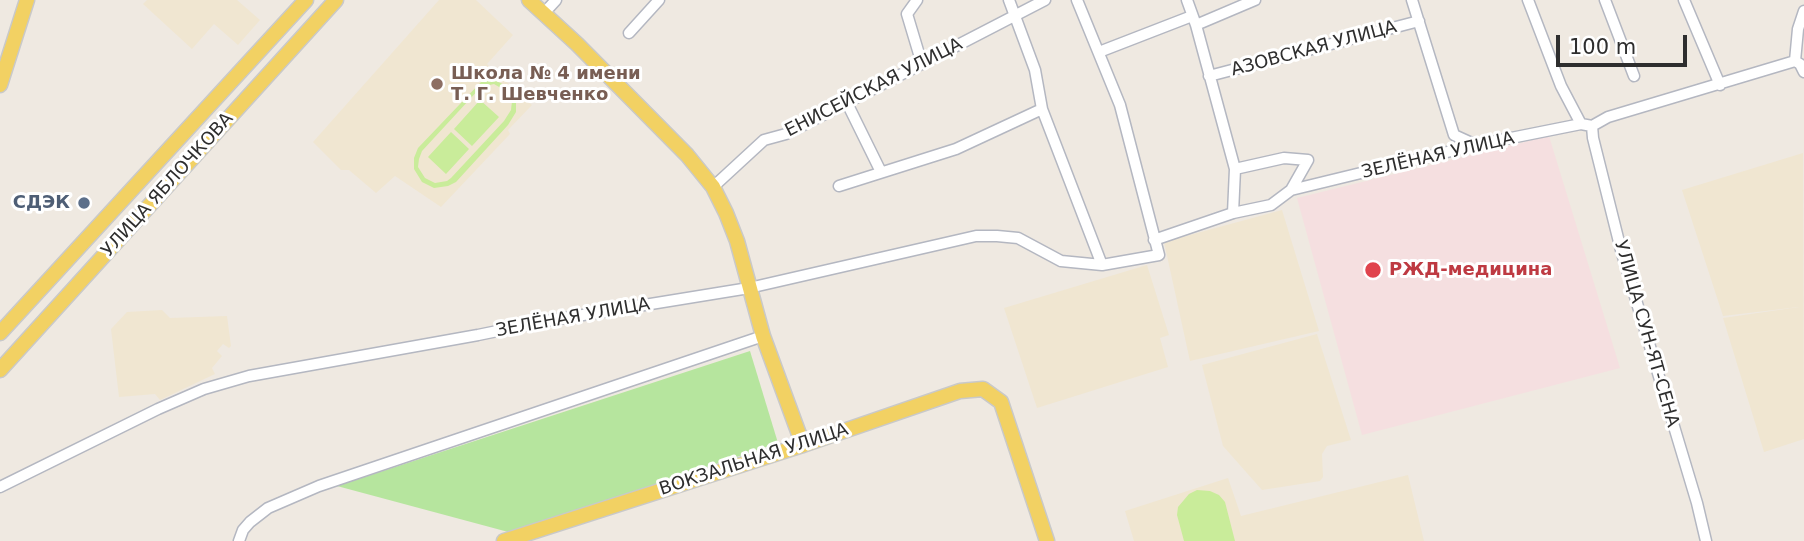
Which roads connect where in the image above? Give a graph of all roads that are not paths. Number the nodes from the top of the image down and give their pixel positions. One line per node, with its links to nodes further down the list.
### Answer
1 (27, 0): 29 (main road)
2 (306, 0): 44 (main road, УЛИЦА ЯБЛОЧКОВА)
3 (336, 0): 46 (main road, УЛИЦА ЯБЛОЧКОВА)
4 (529, 0): 18 (main road)
5 (556, 0): 18 (street)
6 (659, 0): 22 (street)
7 (917, 0): 25 (street)
8 (1009, 0): 19 (street)
9 (1045, 0): 19 (street, ЕНИСЕЙСКАЯ УЛИЦА)
10 (1077, 0): 23 (street)
11 (1187, 0): 20 (street)
12 (1255, 0): 20 (street)
13 (1412, 0): 21 (street)
14 (1528, 0): 33 (street, УЛИЦА СУН-ЯТ-СЕНА)
15 (1605, 0): 28 (street)
16 (1684, 0): 30 (street)
17 (1804, 11): 24 (street)
18 (544, 13): 38 (main road)
19 (1015, 15): 25 (street, ЕНИСЕЙСКАЯ УЛИЦА); 32 (street)
20 (1194, 21): 23 (street); 27 (street)
21 (1419, 22): 27 (street, АЗОВСКАЯ УЛИЦА); 34 (street)
22 (629, 33)
23 (1098, 52): 41 (street)
24 (1795, 61): 26 (street); 30 (street, ЗЕЛЁНАЯ УЛИЦА)
25 (922, 64): 31 (street, ЕНИСЕЙСКАЯ УЛИЦА)
26 (1804, 72)
27 (1209, 76): 35 (street)
28 (1634, 76)
29 (0, 85)
30 (1720, 85): 33 (street, ЗЕЛЁНАЯ УЛИЦА)
31 (847, 103): 36 (street); 38 (street, ЕНИСЕЙСКАЯ УЛИЦА)
32 (1042, 108): 36 (street); 42 (street)
33 (1587, 125): 34 (street, ЗЕЛЁНАЯ УЛИЦА); 52 (street, УЛИЦА СУН-ЯТ-СЕНА)
34 (1476, 145): 39 (street, ЗЕЛЁНАЯ УЛИЦА)
35 (1235, 169): 39 (street); 40 (street)
36 (881, 172): 37 (street)
37 (839, 186)
38 (713, 187): 43 (main road)
39 (1291, 190): 40 (street, ЗЕЛЁНАЯ УЛИЦА)
40 (1233, 213): 41 (street)
41 (1154, 240): 42 (street, ЗЕЛЁНАЯ УЛИЦА)
42 (1102, 265): 43 (street, ЗЕЛЁНАЯ УЛИЦА)
43 (749, 288): 45 (main road); 48 (street, ЗЕЛЁНАЯ УЛИЦА)
44 (0, 333)
45 (763, 335): 47 (main road); 49 (street)
46 (0, 370)
47 (803, 444): 50 (main road, ВОКЗАЛЬНАЯ УЛИЦА); 51 (main road, ВОКЗАЛЬНАЯ УЛИЦА)
48 (0, 487)
49 (239, 541)
50 (503, 541)
51 (1047, 541)
52 (1706, 541)

